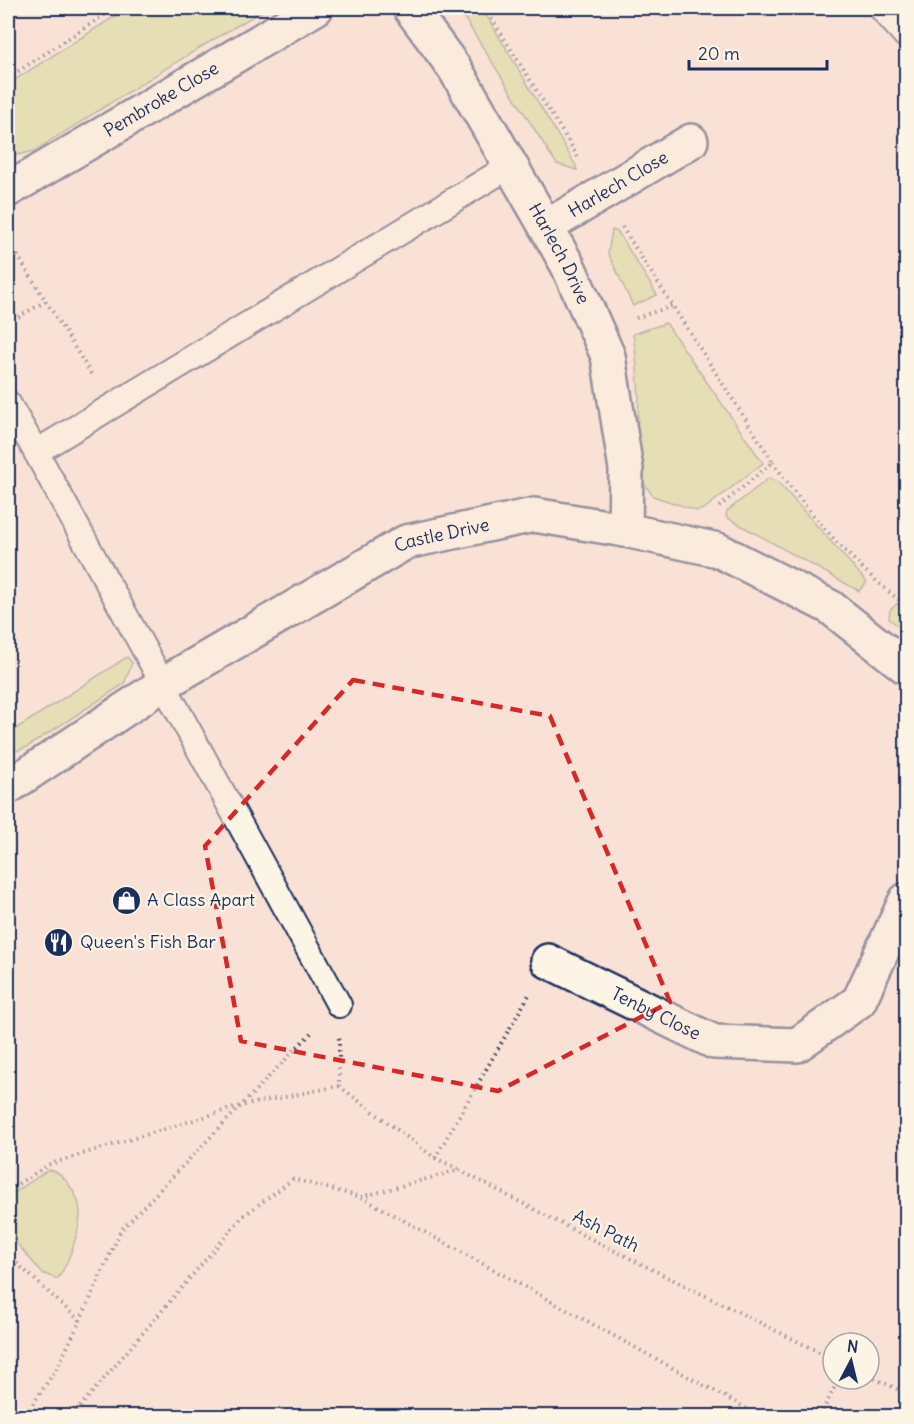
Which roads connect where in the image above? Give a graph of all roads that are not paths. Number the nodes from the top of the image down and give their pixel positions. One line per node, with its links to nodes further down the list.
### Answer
1 (316, 8): 7 (street, Pembroke Close)
2 (410, 8): 6 (street, Harlech Drive)
3 (881, 8): 4 (lane)
4 (906, 36)
5 (691, 141): 8 (street, Harlech Close)
6 (510, 166): 8 (street, Harlech Drive); 10 (lane)
7 (8, 190)
8 (546, 227): 11 (street, Harlech Drive)
9 (8, 403): 10 (lane)
10 (36, 452): 13 (lane)
11 (625, 530): 12 (street, Castle Drive); 13 (street, Castle Drive)
12 (906, 667)
13 (163, 684): 14 (street, Castle Drive); 17 (lane)
14 (8, 788)
15 (906, 900): 16 (street, Tenby Close)
16 (548, 961)
17 (339, 1005)

